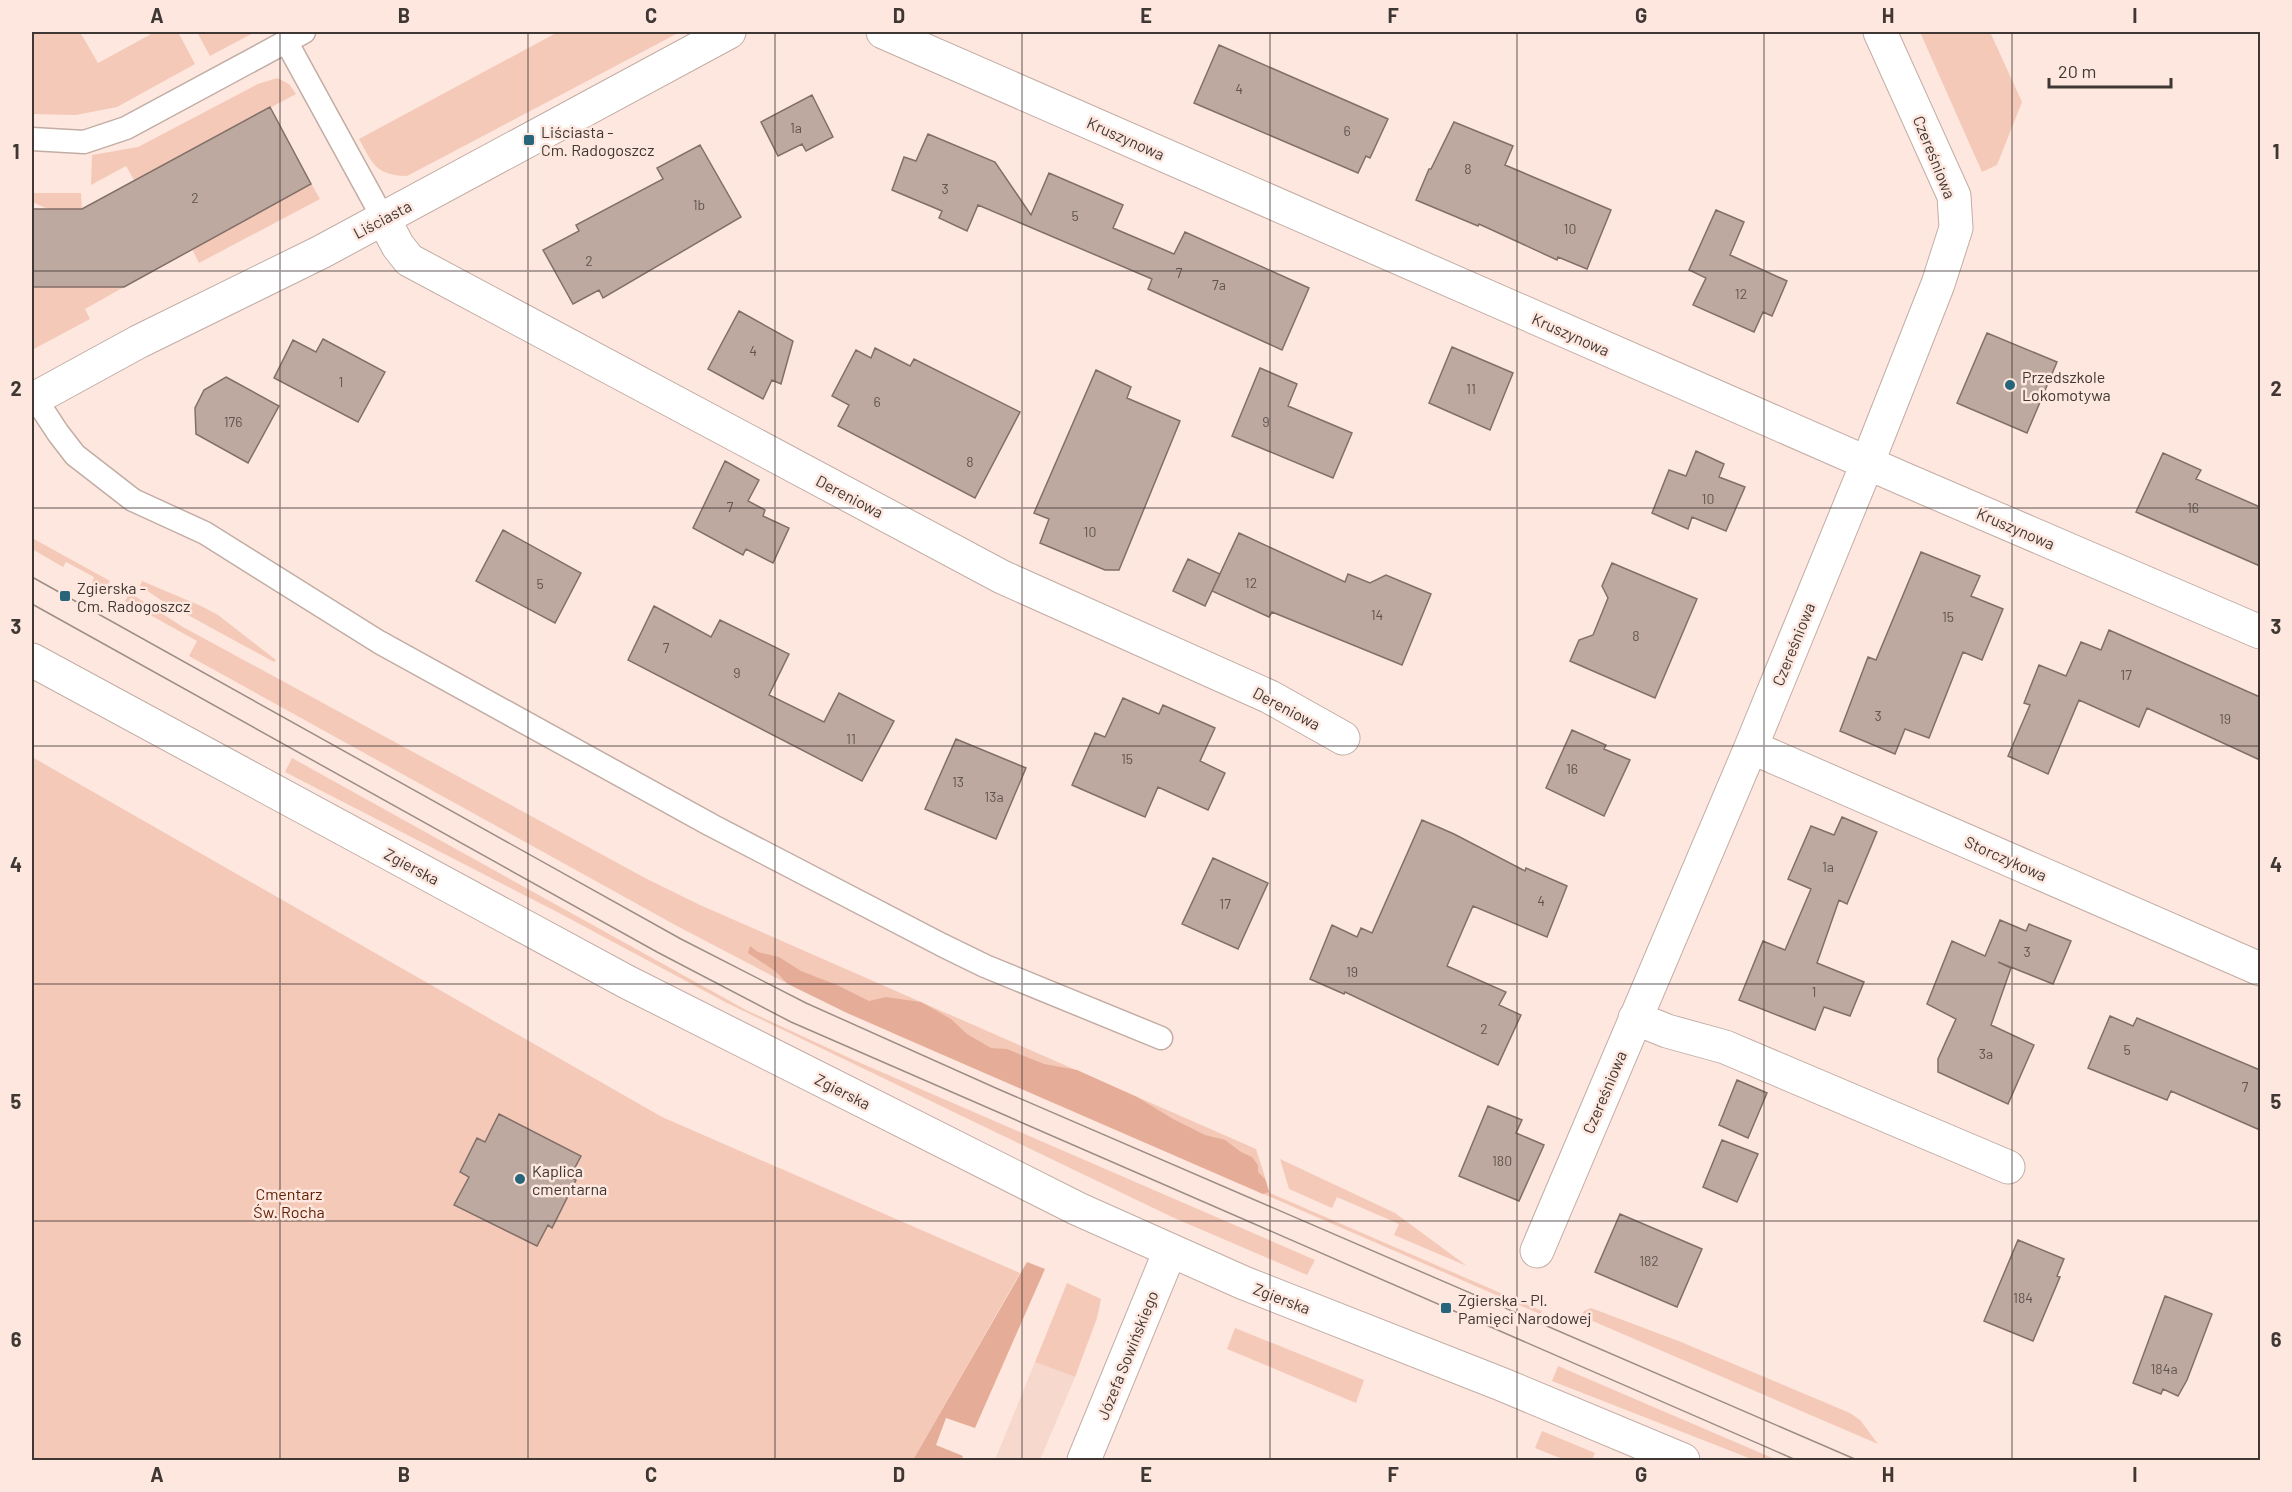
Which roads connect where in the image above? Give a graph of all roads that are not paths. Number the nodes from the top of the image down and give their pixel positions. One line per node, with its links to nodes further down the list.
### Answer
1 (729, 32): 6 (street, Liściasta)
2 (883, 32): 8 (street, Kruszynowa)
3 (1880, 32): 8 (street, Czereśniowa)
4 (295, 36): 5 (lane); 6 (lane)
5 (32, 139)
6 (383, 218): 7 (street, Liściasta); 11 (street, Dereniowa)
7 (33, 399): 15 (lane)
8 (1867, 464): 9 (street, Kruszynowa); 12 (street, Czereśniowa)
9 (2260, 632)
10 (32, 660): 17 (street, Zgierska)
11 (1343, 738)
12 (1751, 747): 13 (street, Storczykowa); 14 (street, Czereśniowa)
13 (2260, 969)
14 (1635, 1018): 16 (street); 18 (street, Czereśniowa)
15 (1161, 1038)
16 (2008, 1167)
17 (1170, 1251): 19 (street, Józefa Sowińskiego); 20 (street, Zgierska)
18 (1537, 1251)
19 (1084, 1461)
20 (1683, 1461)

